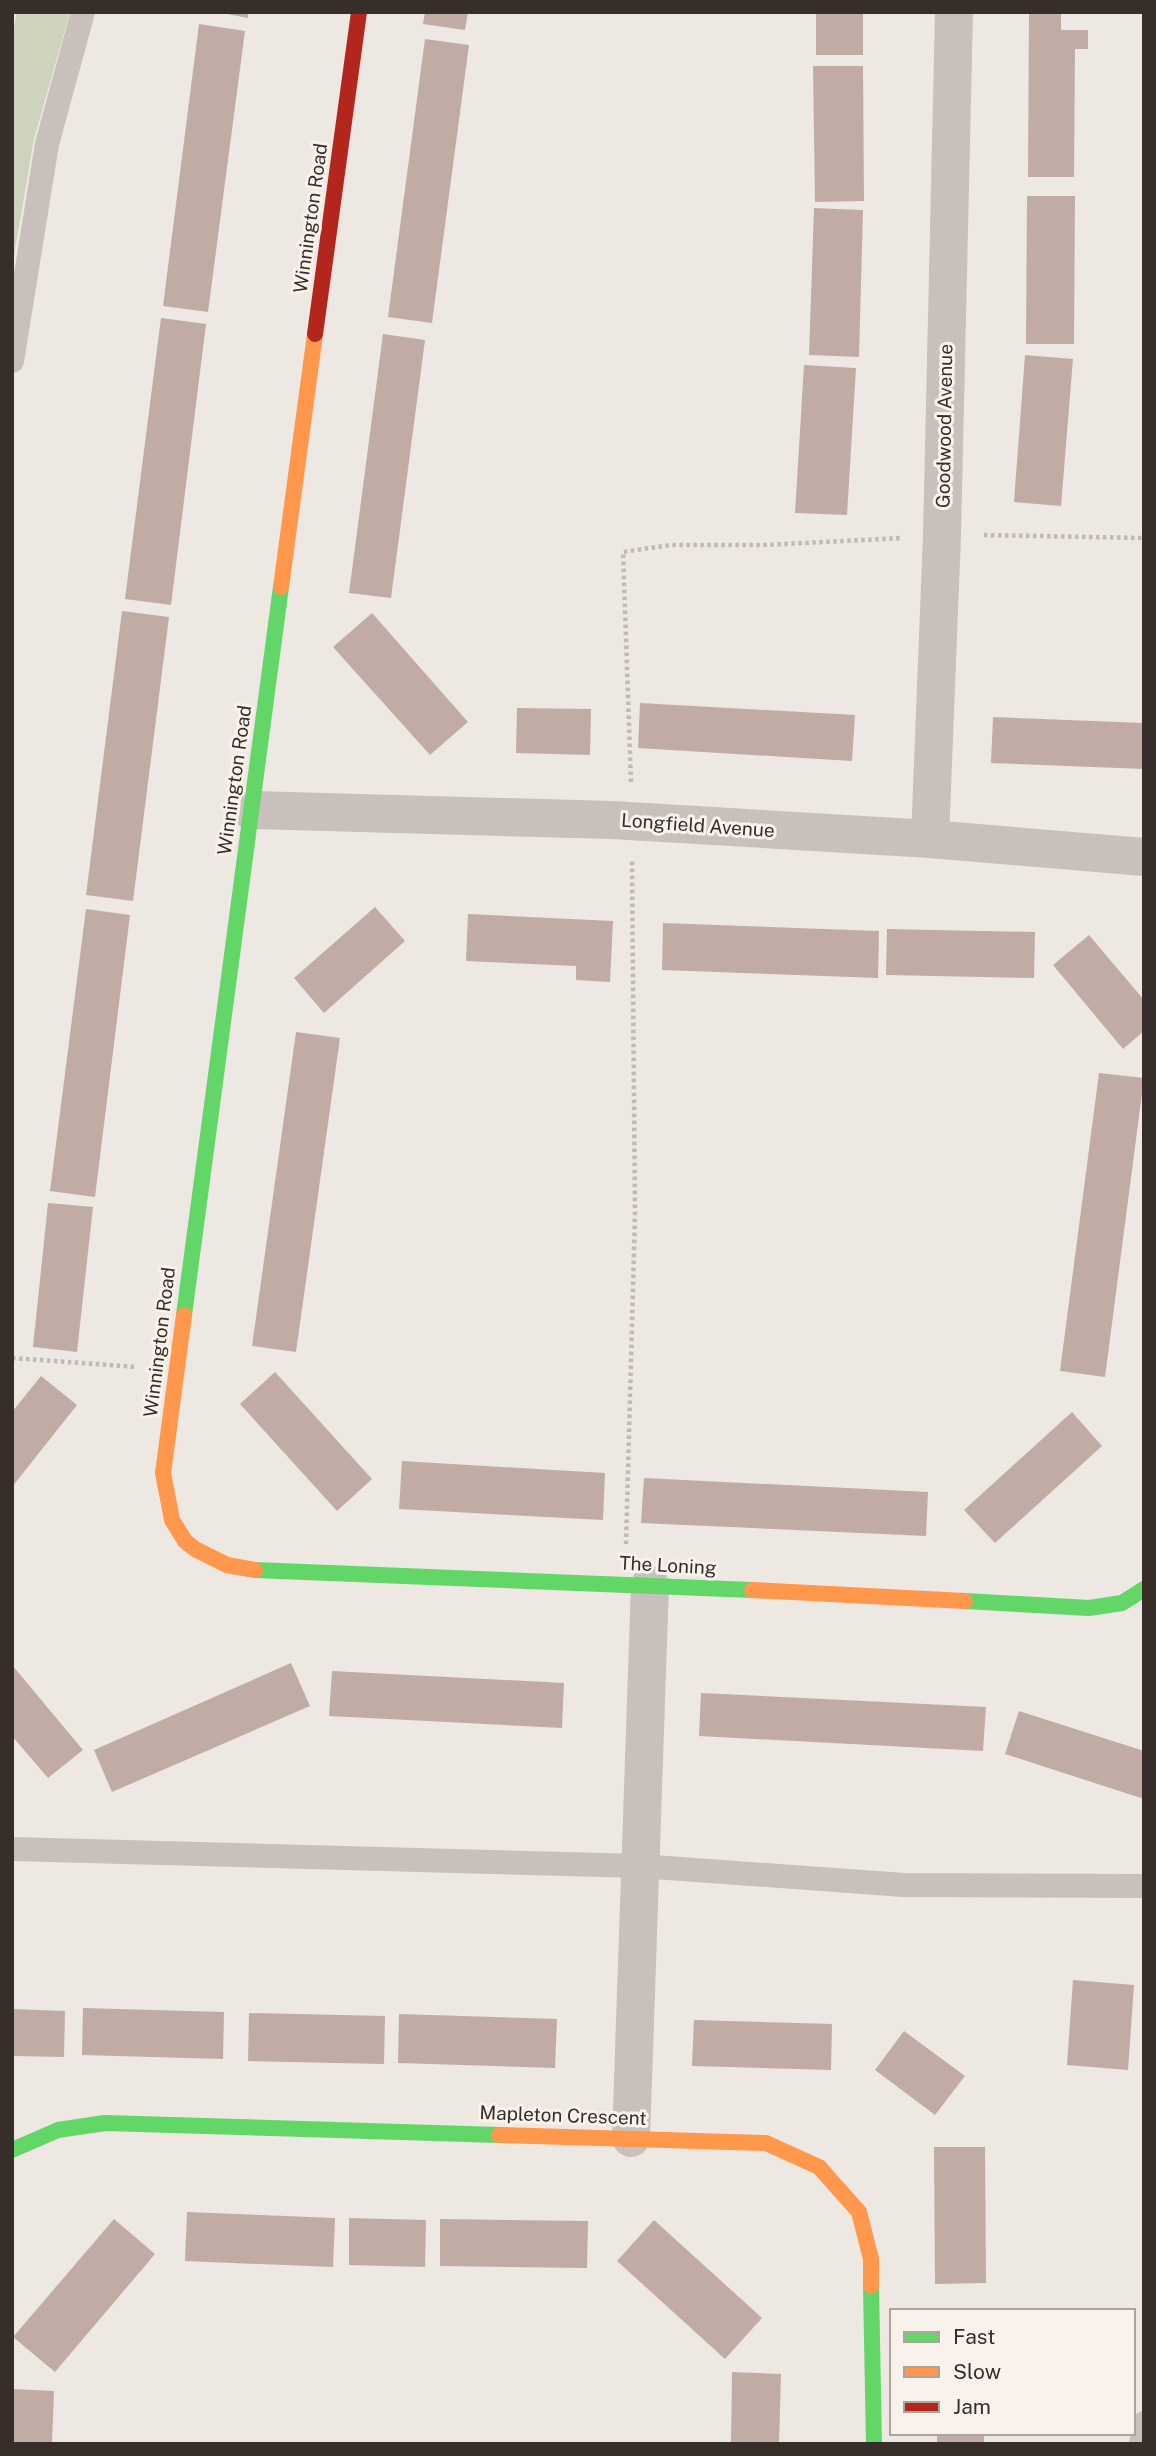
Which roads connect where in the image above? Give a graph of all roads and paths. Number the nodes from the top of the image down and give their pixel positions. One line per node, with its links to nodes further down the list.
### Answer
1 (83, 12): 4 (lane)
2 (359, 12): 7 (street, Winnington Road)
3 (954, 12): 5 (street, Goodwood Avenue)
4 (12, 361)
5 (942, 535): 6 (path); 8 (path); 9 (street, Goodwood Avenue)
6 (1144, 538)
7 (250, 810): 8 (street, Longfield Avenue); 12 (street, Winnington Road)
8 (632, 821): 9 (street, Longfield Avenue); 14 (path)
9 (930, 839): 10 (street, Longfield Avenue)
10 (1144, 858)
11 (12, 1358): 12 (path)
12 (177, 1370): 13 (street, Winnington Road)
13 (190, 1546): 14 (street, The Loning)
14 (638, 1584): 15 (street, The Loning); 17 (street)
15 (1144, 1590)
16 (12, 1849): 17 (lane)
17 (640, 1866): 18 (lane); 19 (street)
18 (1144, 1886)
19 (631, 2138): 20 (street, Mapleton Crescent); 22 (street, Mapleton Crescent)
20 (12, 2150)
21 (1144, 2423): 23 (lane)
22 (874, 2444)
23 (1141, 2444)

